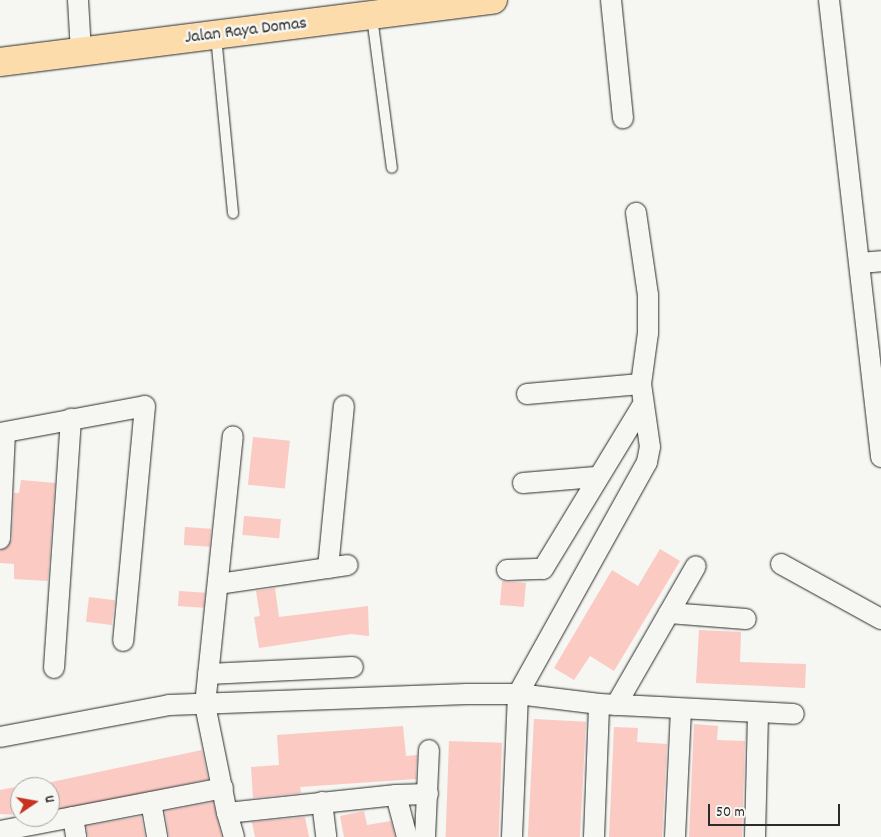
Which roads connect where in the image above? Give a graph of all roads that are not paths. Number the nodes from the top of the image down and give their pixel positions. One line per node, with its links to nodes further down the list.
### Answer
1 (78, 0): 8 (street)
2 (493, 0): 5 (highway, Jalan Raya Domas)
3 (611, 0): 10 (street)
4 (829, 0): 15 (street)
5 (462, 2): 6 (highway, Jalan Raya Domas)
6 (372, 17): 7 (highway, Jalan Raya Domas); 11 (lane)
7 (216, 36): 8 (highway, Jalan Raya Domas); 12 (lane)
8 (81, 52): 9 (highway, Jalan Raya Domas)
9 (0, 62)
10 (623, 118)
11 (392, 168)
12 (233, 213)
13 (636, 213): 16 (street)
14 (881, 261): 15 (street)
15 (860, 263): 23 (street)
16 (641, 384): 17 (street); 19 (street)
17 (527, 394)
18 (344, 406): 30 (street)
19 (642, 406): 24 (street); 40 (street)
20 (71, 419): 21 (street); 36 (street); 38 (street)
21 (2, 433): 26 (street)
22 (233, 436): 32 (street)
23 (881, 457)
24 (596, 477): 25 (street); 31 (street)
25 (522, 483)
26 (0, 539)
27 (781, 564): 35 (street)
28 (348, 565): 30 (street)
29 (696, 566): 33 (street)
30 (328, 568): 32 (street)
31 (507, 570)
32 (219, 584): 39 (street)
33 (669, 613): 34 (street); 42 (street)
34 (746, 619)
35 (881, 619)
36 (124, 641)
37 (353, 667): 39 (street)
38 (54, 668)
39 (208, 674): 41 (street)
40 (518, 694): 41 (street); 42 (street); 62 (street)
41 (215, 704): 46 (street); 48 (street)
42 (608, 704): 43 (street); 63 (street)
43 (681, 709): 45 (street); 64 (street)
44 (794, 714): 45 (street)
45 (758, 715): 65 (street)
46 (0, 737)
47 (429, 750): 49 (street)
48 (223, 788): 51 (street); 53 (street)
49 (428, 794): 50 (street); 61 (street)
50 (396, 795): 52 (street); 60 (street)
51 (151, 802): 54 (street); 57 (street)
52 (322, 802): 53 (street); 59 (street)
53 (227, 813): 58 (street)
54 (73, 817): 55 (street); 56 (street)
55 (0, 831)
56 (76, 837)
57 (157, 837)
58 (234, 837)
59 (326, 837)
60 (407, 837)
61 (425, 837)
62 (512, 837)
63 (594, 837)
64 (675, 837)
65 (755, 837)

